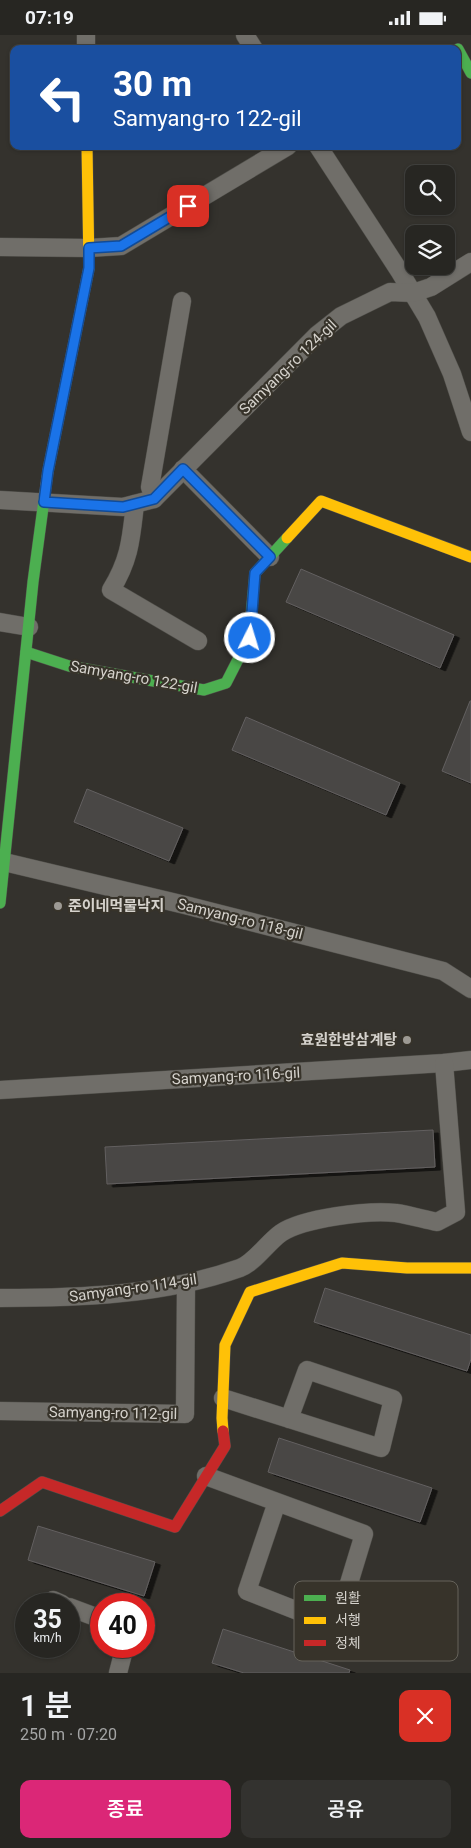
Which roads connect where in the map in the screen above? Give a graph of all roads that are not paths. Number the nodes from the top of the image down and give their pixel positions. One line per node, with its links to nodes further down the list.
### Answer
1 (461, 56): 2 (street)
2 (471, 73)
3 (87, 150): 7 (street)
4 (281, 150): 7 (street)
5 (321, 150): 9 (street)
6 (0, 247): 7 (street)
7 (89, 248): 15 (street)
8 (471, 261): 9 (street, Samyang-ro 124-gil)
9 (413, 293): 11 (street); 12 (street, Samyang-ro 124-gil)
10 (182, 301): 13 (street)
11 (471, 432)
12 (183, 469): 13 (street, Samyang-ro 124-gil); 17 (street)
13 (154, 499): 16 (street)
14 (0, 500): 15 (street)
15 (44, 502): 16 (street); 20 (street)
16 (134, 504): 21 (street)
17 (270, 557): 18 (street, Samyang-ro 122-gil); 22 (street, Samyang-ro 122-gil)
18 (471, 557)
19 (0, 622): 20 (street)
20 (29, 627): 22 (street)
21 (198, 641)
22 (26, 652): 23 (street)
23 (2, 861): 24 (street); 25 (street, Samyang-ro 118-gil)
24 (0, 903)
25 (471, 989)
26 (471, 1060): 27 (street, Samyang-ro 116-gil)
27 (444, 1063): 28 (street, Samyang-ro 116-gil); 29 (street, Samyang-ro 114-gil)
28 (0, 1090)
29 (464, 1212): 31 (street, Samyang-ro 114-gil)
30 (471, 1268): 33 (street)
31 (186, 1284): 32 (street, Samyang-ro 114-gil); 34 (street, Samyang-ro 112-gil)
32 (0, 1298)
33 (223, 1398): 35 (street); 36 (street)
34 (0, 1411)
35 (289, 1419): 35 (street)
36 (206, 1476): 37 (street); 38 (street)
37 (276, 1502): 39 (street); 40 (street)
38 (0, 1511)
39 (350, 1581)
40 (294, 1610)
41 (122, 1658): 42 (street)
42 (118, 1673)

